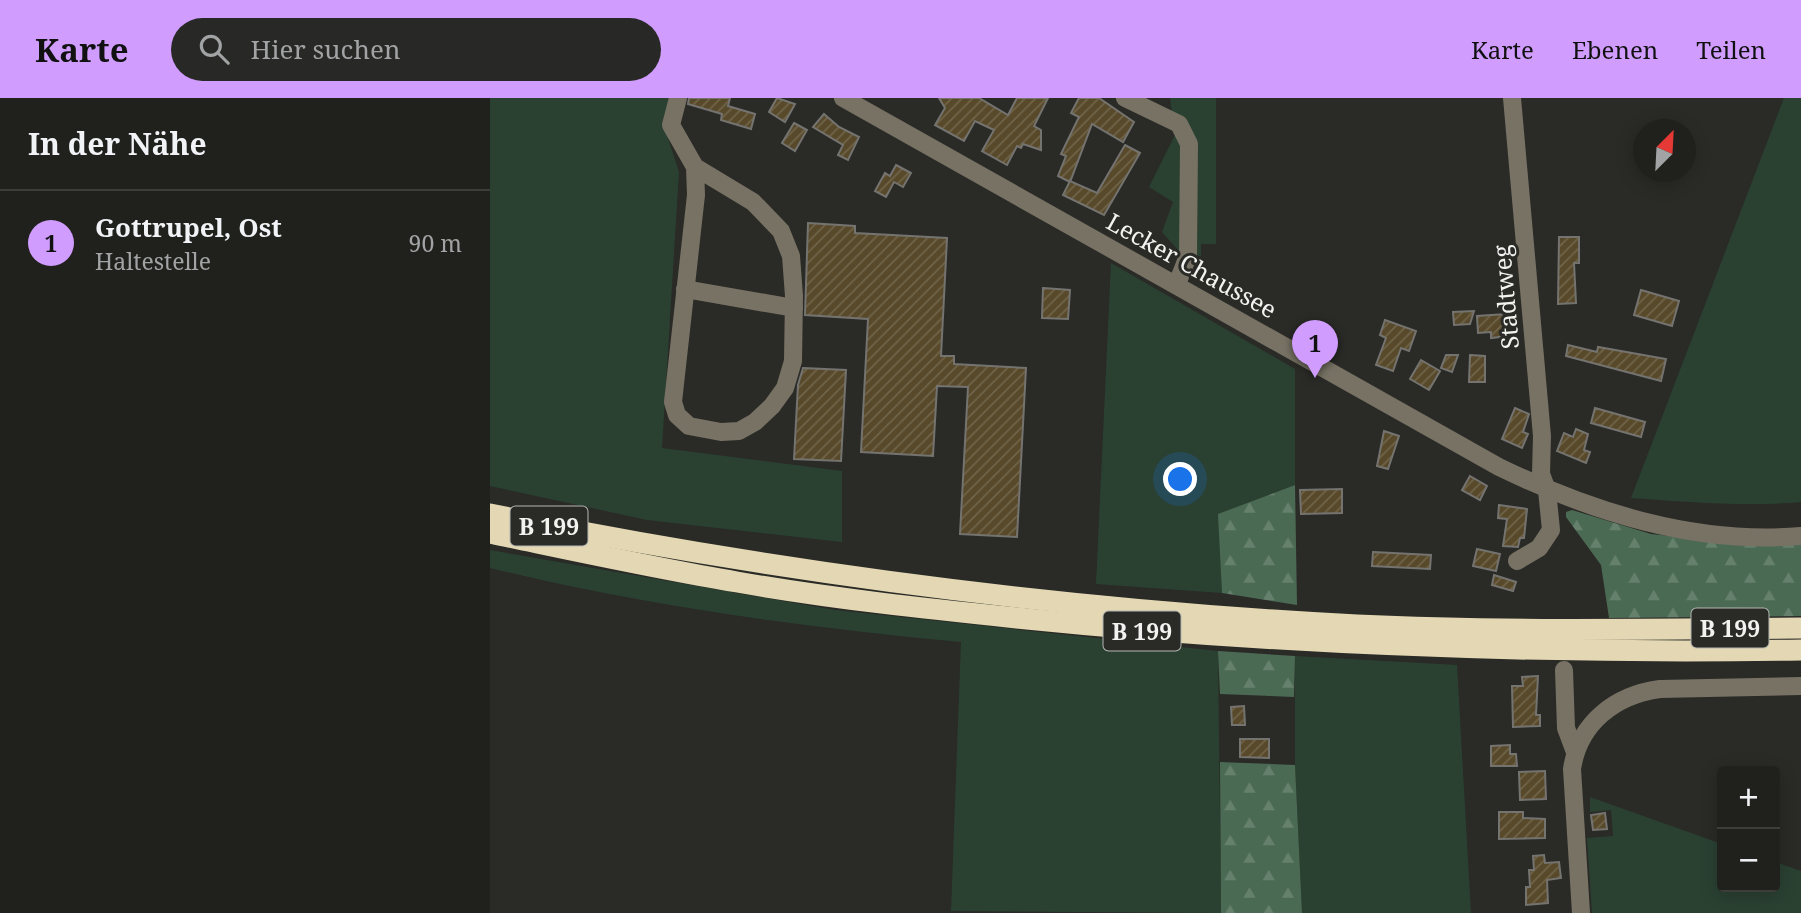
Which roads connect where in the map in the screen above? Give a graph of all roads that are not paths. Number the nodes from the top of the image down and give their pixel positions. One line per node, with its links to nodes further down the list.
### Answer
1 (678, 98): 5 (street)
2 (844, 98): 6 (street, Lecker Chaussee)
3 (1125, 98): 6 (street)
4 (1512, 98): 9 (street, Stadtweg)
5 (695, 167): 7 (street); 8 (street)
6 (1177, 284): 9 (street, Lecker Chaussee)
7 (685, 289): 8 (street); 8 (street)
8 (794, 308)
9 (1547, 490): 12 (street, Lecker Chaussee); 13 (street, Stadtweg)
10 (490, 514): 14 (highway, B 199)
11 (490, 533): 15 (highway, B 199)
12 (1801, 536)
13 (1517, 561)
14 (1801, 628)
15 (1801, 650)
16 (1564, 670): 18 (street)
17 (1801, 686): 18 (street)
18 (1575, 752): 19 (street)
19 (1581, 913)

